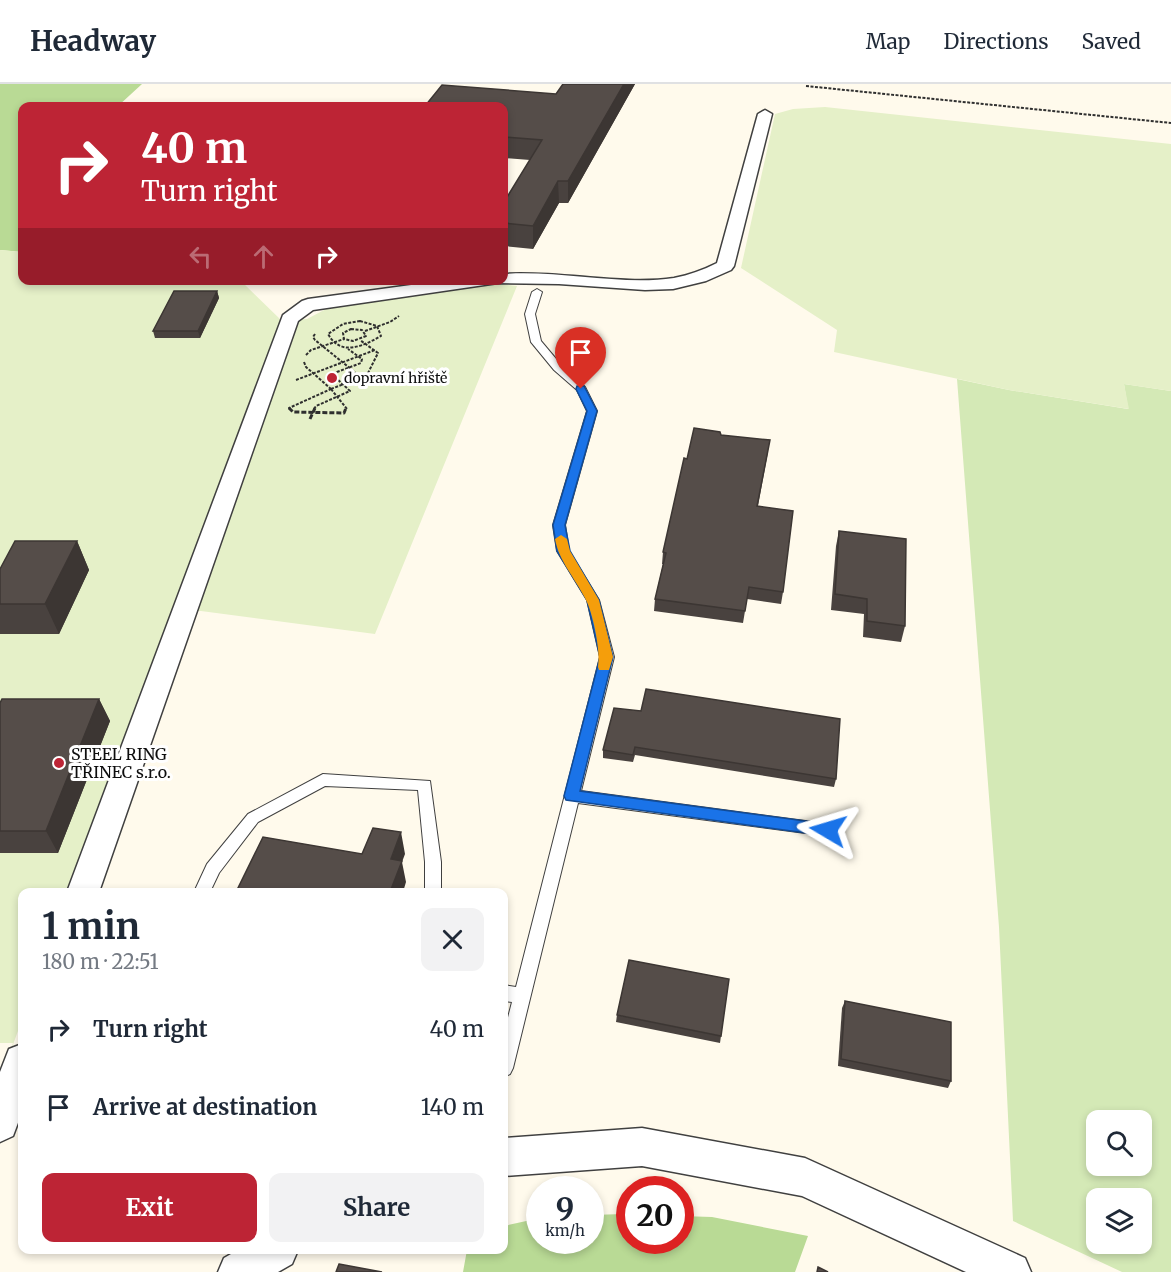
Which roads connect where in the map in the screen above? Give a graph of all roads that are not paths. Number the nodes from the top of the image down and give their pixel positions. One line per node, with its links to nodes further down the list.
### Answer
1 (765, 114): 2 (street)
2 (508, 279)
3 (454, 285): 7 (street)
4 (537, 292): 5 (lane)
5 (572, 796): 6 (lane); 11 (lane)
6 (828, 830)
7 (84, 888)
8 (204, 888): 9 (lane)
9 (433, 888)
10 (508, 994): 11 (lane)
11 (522, 996): 12 (lane)
12 (508, 1052)
13 (18, 1071): 14 (street)
14 (0, 1123)
15 (508, 1157): 18 (street)
16 (271, 1254): 17 (street)
17 (238, 1272)
18 (1011, 1272)

